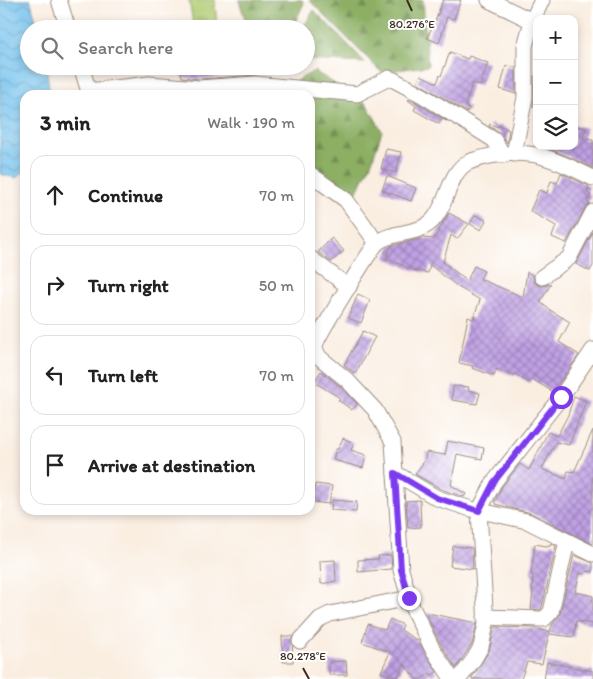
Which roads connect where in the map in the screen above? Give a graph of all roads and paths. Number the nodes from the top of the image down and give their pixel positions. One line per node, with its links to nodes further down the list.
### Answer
1 (59, 0): 4 (street)
2 (488, 0): 5 (street)
3 (542, 0): 5 (street)
4 (65, 20)
5 (532, 21): 11 (street)
6 (84, 75): 7 (street)
7 (88, 90)
8 (109, 90): 9 (street)
9 (262, 90)
10 (315, 92): 11 (street)
11 (508, 155): 13 (street); 15 (street)
12 (315, 178): 15 (street)
13 (593, 178)
14 (593, 212): 17 (street)
15 (377, 243): 18 (street)
16 (315, 262): 18 (street)
17 (542, 277)
18 (349, 287): 19 (street)
19 (315, 345)
20 (593, 350): 23 (street)
21 (315, 353): 22 (street)
22 (395, 473): 23 (street); 26 (street)
23 (479, 511): 24 (street); 27 (street)
24 (566, 541): 25 (street); 27 (street)
25 (593, 554)
26 (409, 598): 28 (street); 29 (street)
27 (485, 617): 30 (street)
28 (300, 641)
29 (452, 679)
30 (459, 679)

